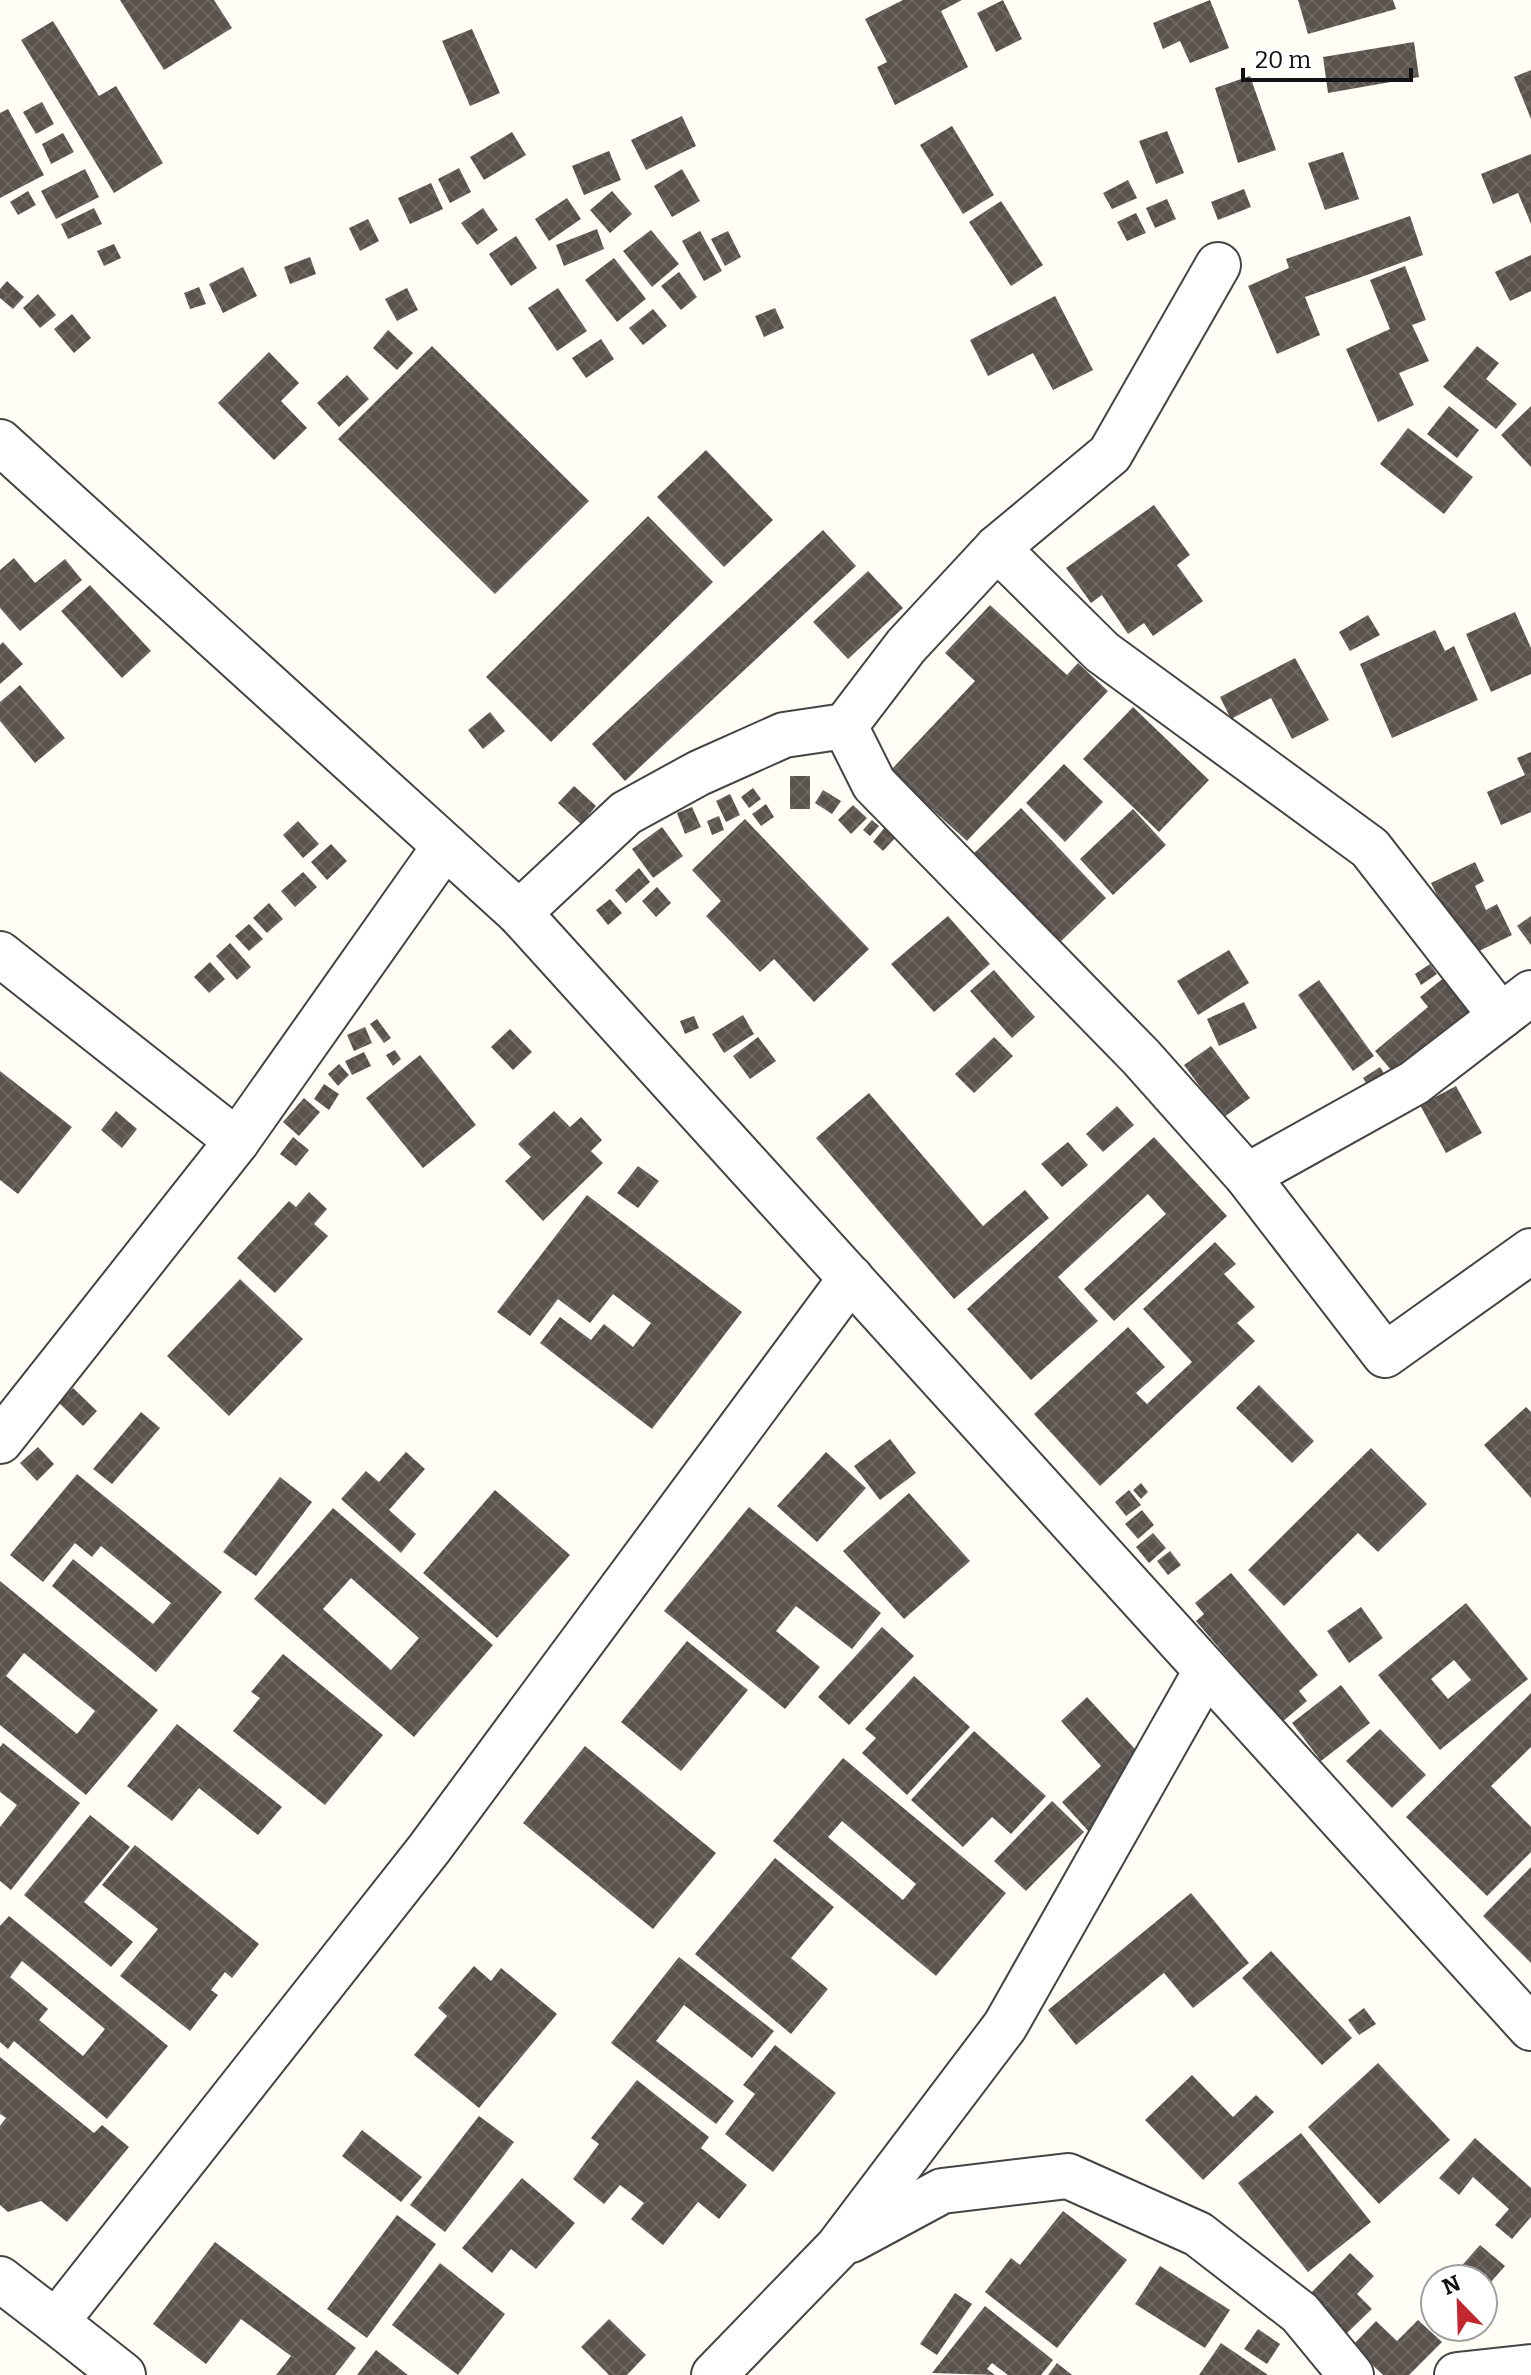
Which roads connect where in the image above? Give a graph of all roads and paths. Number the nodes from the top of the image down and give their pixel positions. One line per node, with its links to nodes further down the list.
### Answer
1 (1218, 265): 3 (street)
2 (0, 442): 5 (street)
3 (997, 548): 4 (street); 8 (street)
4 (845, 726): 6 (street); 10 (street)
5 (445, 846): 6 (street); 9 (street)
6 (519, 913): 12 (street)
7 (0, 954): 9 (street)
8 (1516, 1005): 10 (street)
9 (237, 1141): 13 (street)
10 (1247, 1176): 11 (street)
11 (1531, 1251)
12 (851, 1278): 14 (street); 18 (street)
13 (0, 1441)
14 (1206, 1671): 15 (street); 16 (street)
15 (1531, 2028)
16 (838, 2247): 21 (street); 22 (street)
17 (0, 2279): 18 (street)
18 (56, 2322): 20 (street)
19 (1531, 2367): 23 (street)
20 (123, 2375)
21 (714, 2375)
22 (1351, 2375)
23 (1457, 2375)

